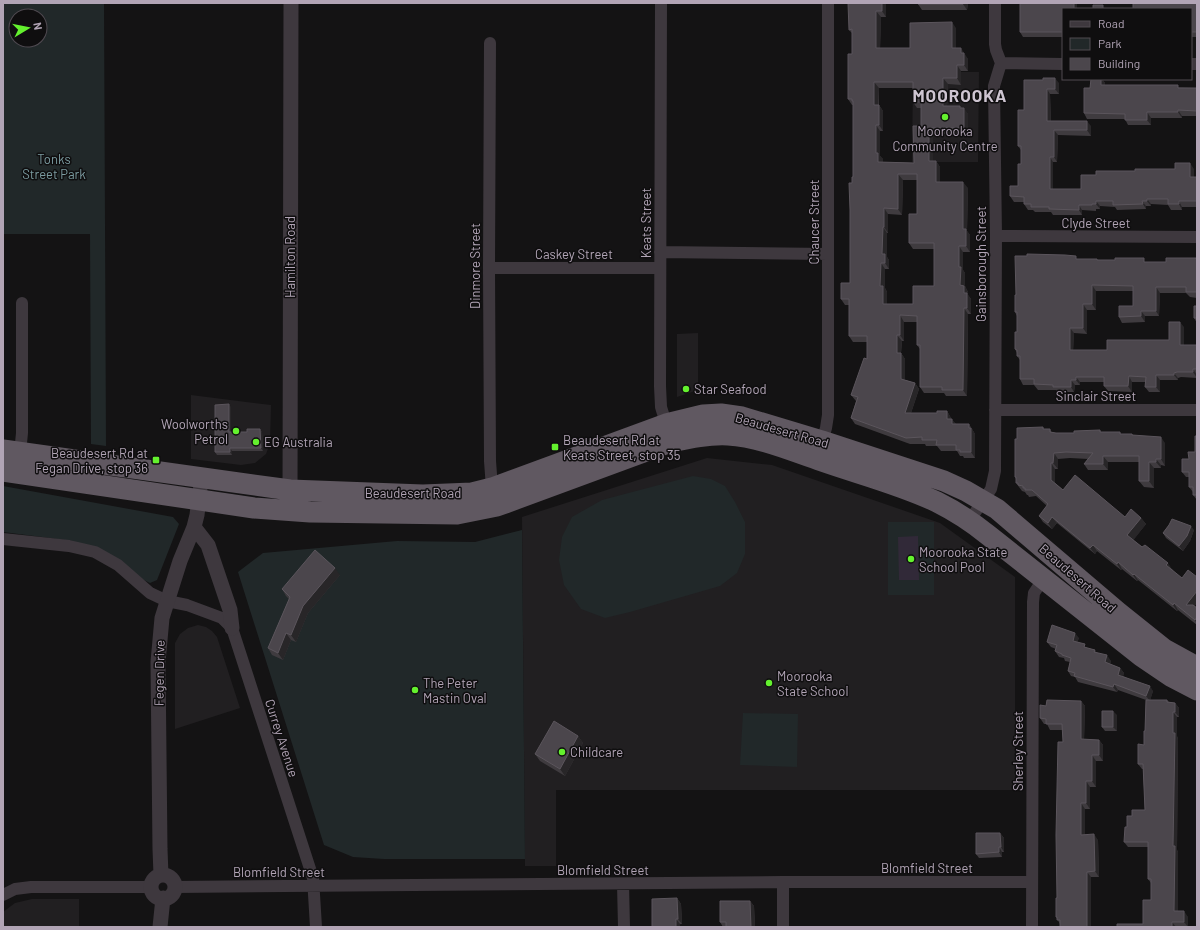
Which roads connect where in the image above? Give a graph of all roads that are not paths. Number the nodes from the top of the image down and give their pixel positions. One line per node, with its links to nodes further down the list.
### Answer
1 (291, 3): 23 (street, Hamilton Road)
2 (661, 3): 10 (street, Keats Street)
3 (828, 3): 11 (street, Chaucer Street)
4 (995, 3): 6 (street)
5 (490, 43): 12 (street, Dinmore Street)
6 (1001, 63): 7 (street); 8 (street, Gainsborough Street)
7 (1062, 64)
8 (996, 236): 9 (street, Clyde Street); 15 (street, Gainsborough Street)
9 (1197, 237)
10 (660, 252): 11 (street); 13 (street, Keats Street)
11 (828, 254): 18 (street, Chaucer Street)
12 (489, 268): 13 (street, Caskey Street); 22 (street, Dinmore Street)
13 (660, 268): 17 (street, Keats Street)
14 (22, 303): 19 (street)
15 (995, 410): 16 (street, Sinclair Street); 25 (street, Gainsborough Street)
16 (1197, 410)
17 (669, 433): 18 (highway, Beaudesert Road); 22 (highway, Beaudesert Road); 26 (highway, Beaudesert Road); 27 (highway, Beaudesert Road)
18 (822, 441): 25 (highway, Beaudesert Road)
19 (12, 452): 21 (highway, Beaudesert Road)
20 (3, 471): 24 (highway, Beaudesert Road)
21 (202, 478): 23 (highway, Beaudesert Road); 24 (street, Fegen Drive)
22 (492, 488): 23 (highway, Beaudesert Road)
23 (290, 490): 26 (street, Hamilton Road)
24 (199, 500): 26 (highway, Beaudesert Road); 28 (street, Fegen Drive)
25 (984, 501): 27 (street, Gainsborough Street); 33 (highway, Beaudesert Road)
26 (290, 511)
27 (970, 520): 30 (highway, Beaudesert Road)
28 (194, 527): 31 (street, Fegen Drive); 32 (street)
29 (3, 539): 31 (street)
30 (1044, 578): 34 (highway, Beaudesert Road); 37 (street, Sherley Street)
31 (167, 601): 32 (street); 35 (street, Fegen Drive)
32 (232, 628): 39 (street, Currey Avenue)
33 (1197, 667)
34 (1197, 690)
35 (161, 875): 40 (street); 41 (street)
36 (783, 882): 37 (street, Blomfield Street); 38 (street, Blomfield Street); 47 (street)
37 (1032, 882): 48 (street, Sherley Street)
38 (623, 884): 39 (street, Blomfield Street); 46 (street)
39 (314, 886): 41 (street, Blomfield Street); 45 (street, Currey Avenue)
40 (151, 887): 42 (street); 43 (street)
41 (174, 887): 43 (street)
42 (3, 895)
43 (163, 898): 44 (street)
44 (160, 927)
45 (316, 927)
46 (624, 927)
47 (783, 927)
48 (1032, 927)

